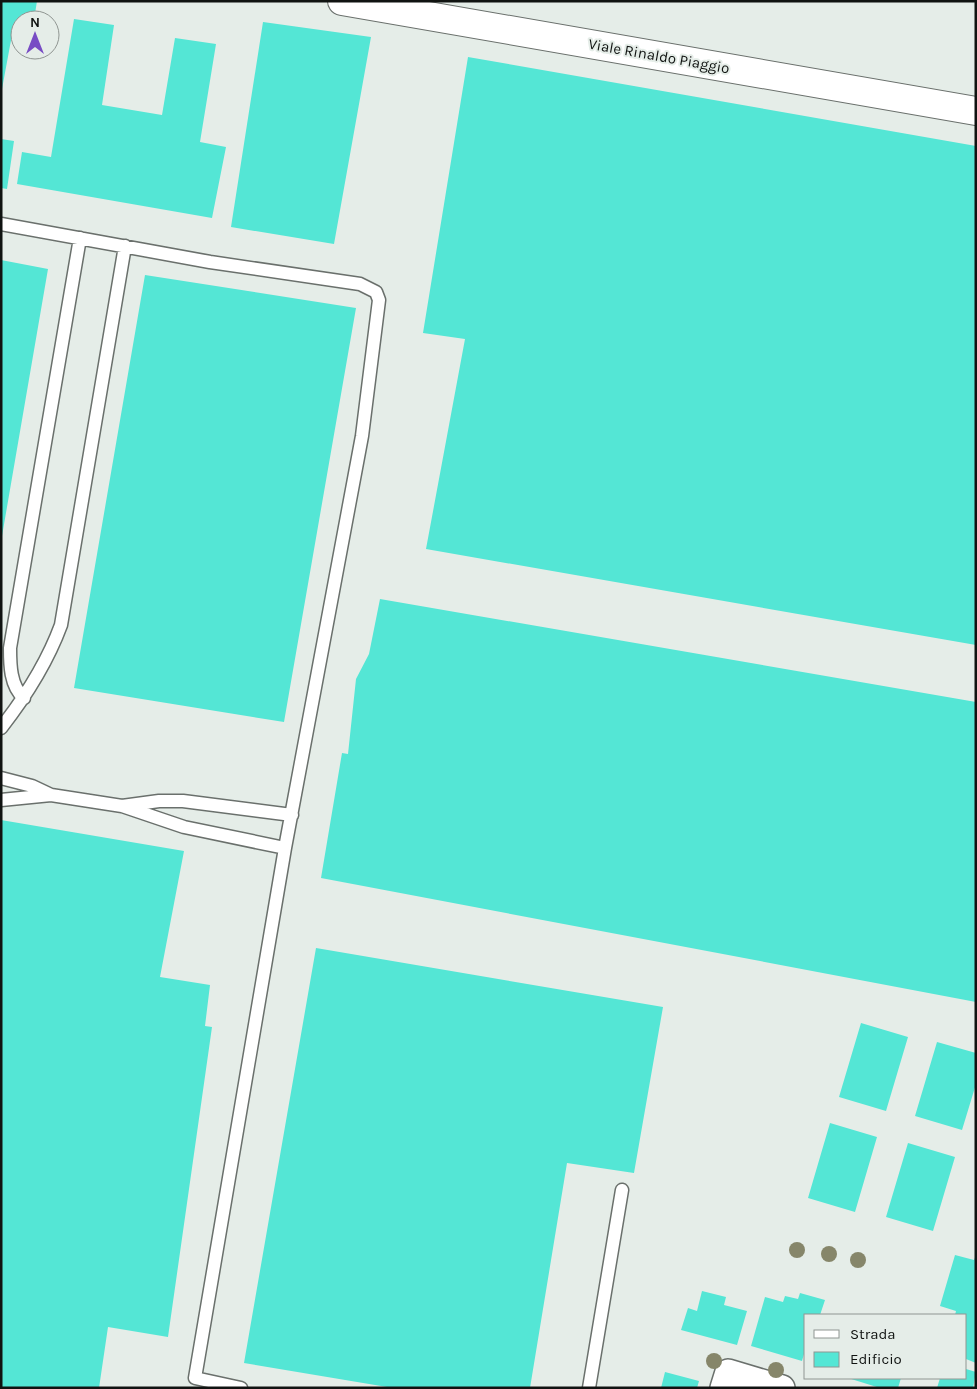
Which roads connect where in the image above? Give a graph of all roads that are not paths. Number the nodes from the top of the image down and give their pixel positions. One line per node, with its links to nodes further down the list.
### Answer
1 (342, 1): 2 (street, Viale Rinaldo Piaggio)
2 (976, 111)
3 (1, 224): 4 (lane)
4 (80, 238): 5 (lane); 6 (lane)
5 (125, 246): 6 (lane); 12 (lane)
6 (24, 698): 7 (lane)
7 (1, 728)
8 (1, 778): 9 (lane)
9 (51, 795): 10 (lane); 11 (lane)
10 (1, 800)
11 (122, 806): 12 (lane); 13 (lane)
12 (292, 815): 13 (lane)
13 (285, 848): 16 (lane)
14 (622, 1190): 17 (lane)
15 (726, 1380): 18 (street)
16 (241, 1388)
17 (589, 1388)
18 (782, 1388)

